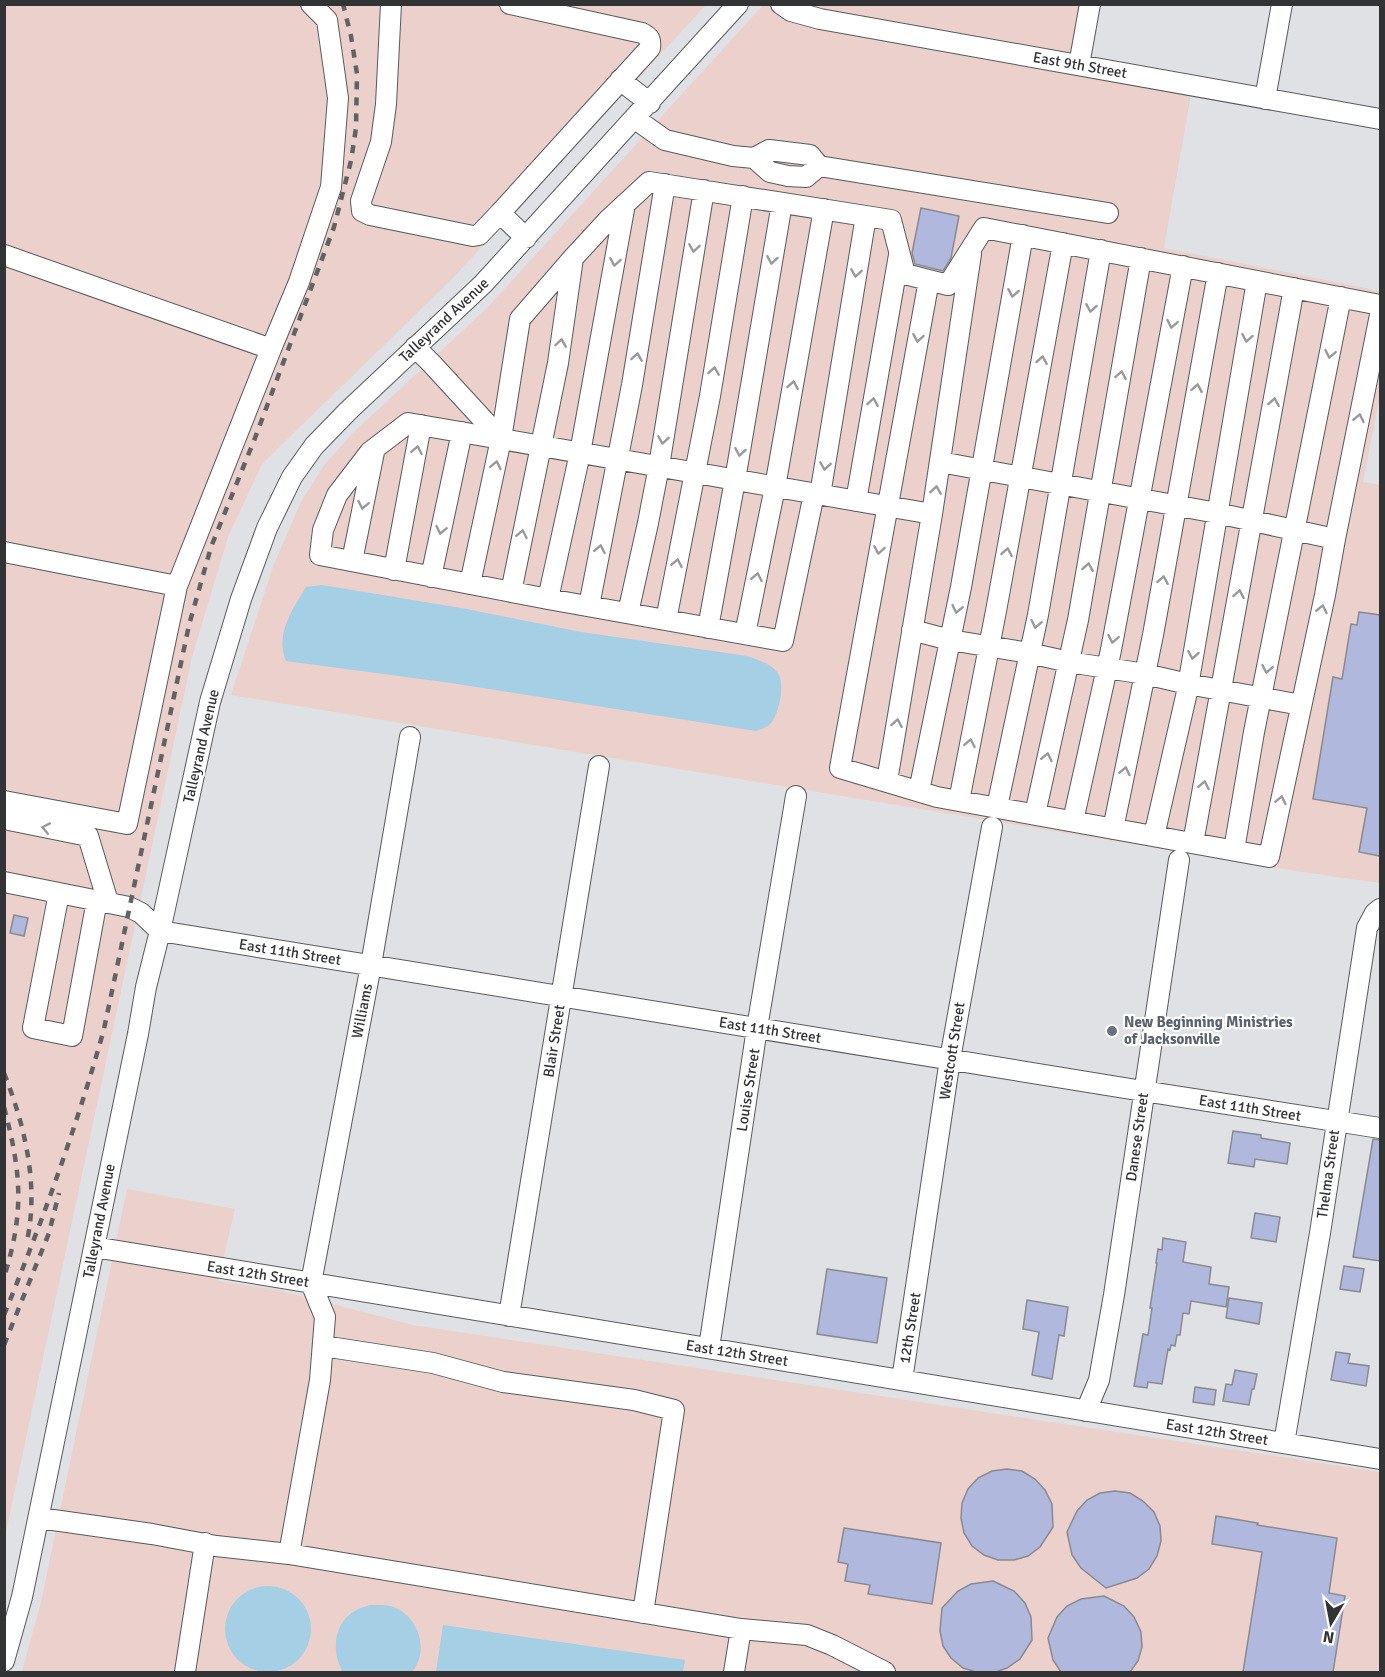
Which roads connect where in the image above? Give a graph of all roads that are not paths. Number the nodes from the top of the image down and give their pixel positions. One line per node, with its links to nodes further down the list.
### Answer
1 (311, 4): 41 (street)
2 (391, 4): 20 (street)
3 (510, 4): 9 (street)
4 (738, 4): 11 (street, Talleyrand Avenue)
5 (781, 4): 8 (street, East 9th Street)
6 (1090, 4): 8 (street)
7 (1282, 4): 10 (street)
8 (1079, 65): 10 (street, East 9th Street)
9 (620, 80): 11 (street); 20 (street)
10 (1265, 99): 13 (street, East 9th Street)
11 (650, 103): 12 (street, Talleyrand Avenue)
12 (634, 118): 21 (street); 24 (street, Talleyrand Avenue)
13 (1380, 119)
14 (666, 184): 15 (street); 18 (street); 48 (street, one-way to 14)
15 (704, 190): 16 (street); 50 (street, one-way to 50)
16 (742, 196): 17 (street); 52 (street, one-way to 16)
17 (782, 202): 19 (street); 54 (street, one-way to 54)
18 (625, 204): 30 (street); 47 (street, one-way to 47)
19 (824, 209): 22 (street); 56 (street, one-way to 19)
20 (500, 213): 24 (street)
21 (1108, 213)
22 (866, 216): 28 (street); 58 (street, one-way to 58)
23 (1023, 235): 25 (street); 26 (street); 51 (street, one-way to 51)
24 (526, 238): 40 (street, Talleyrand Avenue)
25 (1064, 243): 27 (street); 53 (street, one-way to 25)
26 (972, 248): 34 (street); 49 (street)
27 (1101, 250): 31 (street); 55 (street, Westcott Street, one-way to 55)
28 (899, 252): 34 (street); 60 (street, one-way to 28)
29 (4, 255): 41 (street)
30 (573, 258): 44 (street); 45 (street, one-way to 30)
31 (1142, 258): 32 (street); 57 (street, one-way to 31)
32 (1183, 266): 33 (street); 59 (street, one-way to 59)
33 (1218, 273): 35 (street); 61 (street, one-way to 33)
34 (929, 280): 62 (street, one-way to 62)
35 (1257, 281): 36 (street); 63 (street, one-way to 63)
36 (1294, 288): 37 (street); 65 (street, one-way to 36)
37 (1341, 297): 38 (street); 66 (street, one-way to 66)
38 (1380, 305)
39 (1380, 315): 67 (street, one-way to 39)
40 (415, 347): 44 (street); 112 (street, Talleyrand Avenue)
41 (271, 349): 73 (street)
42 (421, 425): 43 (street); 46 (street); 70 (street, one-way to 42)
43 (462, 432): 44 (street); 71 (street, one-way to 71)
44 (501, 439): 45 (street); 72 (street, one-way to 44)
45 (540, 445): 47 (street); 74 (street, one-way to 45)
46 (374, 449): 69 (street, one-way to 69); 69 (street)
47 (580, 453): 48 (street); 75 (street)
48 (617, 459): 50 (street); 76 (street, one-way to 48)
49 (940, 462): 51 (street); 64 (street, one-way to 49)
50 (659, 466): 52 (street); 77 (street)
51 (982, 470): 53 (street); 82 (street, one-way to 82)
52 (694, 473): 54 (street); 78 (street, one-way to 52)
53 (1021, 477): 55 (street); 83 (street, one-way to 53)
54 (735, 480): 56 (street); 79 (street)
55 (1060, 485): 57 (street); 84 (street, Westcott Street, one-way to 84)
56 (775, 487): 58 (street); 81 (street, one-way to 56)
57 (1101, 492): 59 (street); 85 (street, one-way to 57)
58 (817, 494): 60 (street); 81 (street)
59 (1140, 499): 61 (street); 86 (street, one-way to 86)
60 (856, 501): 62 (street)
61 (1176, 506): 63 (street); 87 (street, one-way to 61)
62 (887, 507): 64 (street); 94 (street, one-way to 94)
63 (1217, 513): 65 (street); 88 (street, one-way to 88)
64 (932, 514): 80 (street)
65 (1252, 521): 66 (street); 89 (street, one-way to 65)
66 (1294, 530): 67 (street); 90 (street, one-way to 90)
67 (1335, 539): 91 (street, one-way to 67)
68 (4, 552): 73 (street)
69 (352, 561): 70 (street)
70 (394, 570): 71 (street)
71 (431, 577): 72 (street)
72 (471, 584): 74 (street)
73 (177, 586): 97 (street)
74 (511, 592): 75 (street)
75 (548, 599): 76 (street)
76 (589, 606): 77 (street)
77 (628, 613): 78 (street)
78 (666, 620): 79 (street)
79 (708, 628): 81 (street)
80 (912, 630): 82 (street); 94 (street, one-way to 80)
81 (745, 634)
82 (950, 640): 83 (street); 95 (street)
83 (989, 646): 84 (street); 98 (street, one-way to 83)
84 (1029, 653): 85 (street); 100 (street, Westcott Street)
85 (1069, 662): 86 (street); 99 (street, one-way to 85)
86 (1107, 669): 87 (street); 102 (street)
87 (1145, 674): 88 (street); 103 (street, one-way to 87)
88 (1188, 684): 89 (street); 104 (street)
89 (1222, 691): 90 (street); 105 (street, one-way to 89)
90 (1261, 698): 91 (street); 106 (street)
91 (1301, 705): 106 (street, one-way to 91)
92 (410, 737): 113 (street, Williams)
93 (599, 766): 114 (street, Blair Street)
94 (887, 781): 95 (street)
95 (919, 791): 98 (street)
96 (796, 796): 115 (street, Louise Street)
97 (4, 801)
98 (959, 801): 100 (street)
99 (1035, 814): 100 (street); 102 (street)
100 (994, 817): 116 (street, Westcott Street)
101 (4, 819): 110 (street, one-way to 101)
102 (1073, 821): 103 (street)
103 (1113, 828): 104 (street)
104 (1154, 836): 105 (street)
105 (1193, 843): 106 (street)
106 (1234, 850)
107 (1179, 860): 117 (street, Danese Street)
108 (5, 882): 109 (street)
109 (59, 892): 110 (street); 110 (street)
110 (103, 901): 112 (street)
111 (1380, 909): 118 (street, Thelma Street)
112 (160, 931): 113 (street, East 11th Street); 120 (street, Talleyrand Avenue)
113 (371, 966): 114 (street, East 11th Street); 122 (street, Williams)
114 (561, 997): 115 (street, East 11th Street); 123 (street, Blair Street)
115 (757, 1028): 116 (street, East 11th Street); 125 (street, Louise Street)
116 (950, 1059): 117 (street, East 11th Street); 121 (street, Westcott Street)
117 (1143, 1091): 118 (street, East 11th Street); 127 (street, Danese Street)
118 (1336, 1122): 119 (street, East 11th Street); 128 (street, Thelma Street)
119 (1380, 1128)
120 (94, 1247): 122 (street, East 12th Street); 130 (street, Talleyrand Avenue)
121 (918, 1277): 126 (street, 12th Street)
122 (311, 1283): 123 (street, East 12th Street); 124 (street)
123 (509, 1316): 125 (street, East 12th Street)
124 (322, 1346): 132 (street); 133 (street)
125 (709, 1348): 126 (street, East 12th Street)
126 (902, 1380): 127 (street, East 12th Street)
127 (1086, 1410): 128 (street, East 12th Street)
128 (1284, 1443): 129 (street, East 12th Street)
129 (1380, 1459)
130 (39, 1518): 131 (street); 135 (street, Talleyrand Avenue)
131 (205, 1544): 132 (street); 136 (street)
132 (289, 1554): 133 (street)
133 (643, 1612): 134 (street)
134 (741, 1629): 137 (street); 138 (street)
135 (4, 1661)
136 (185, 1672)
137 (734, 1672)
138 (885, 1672)

